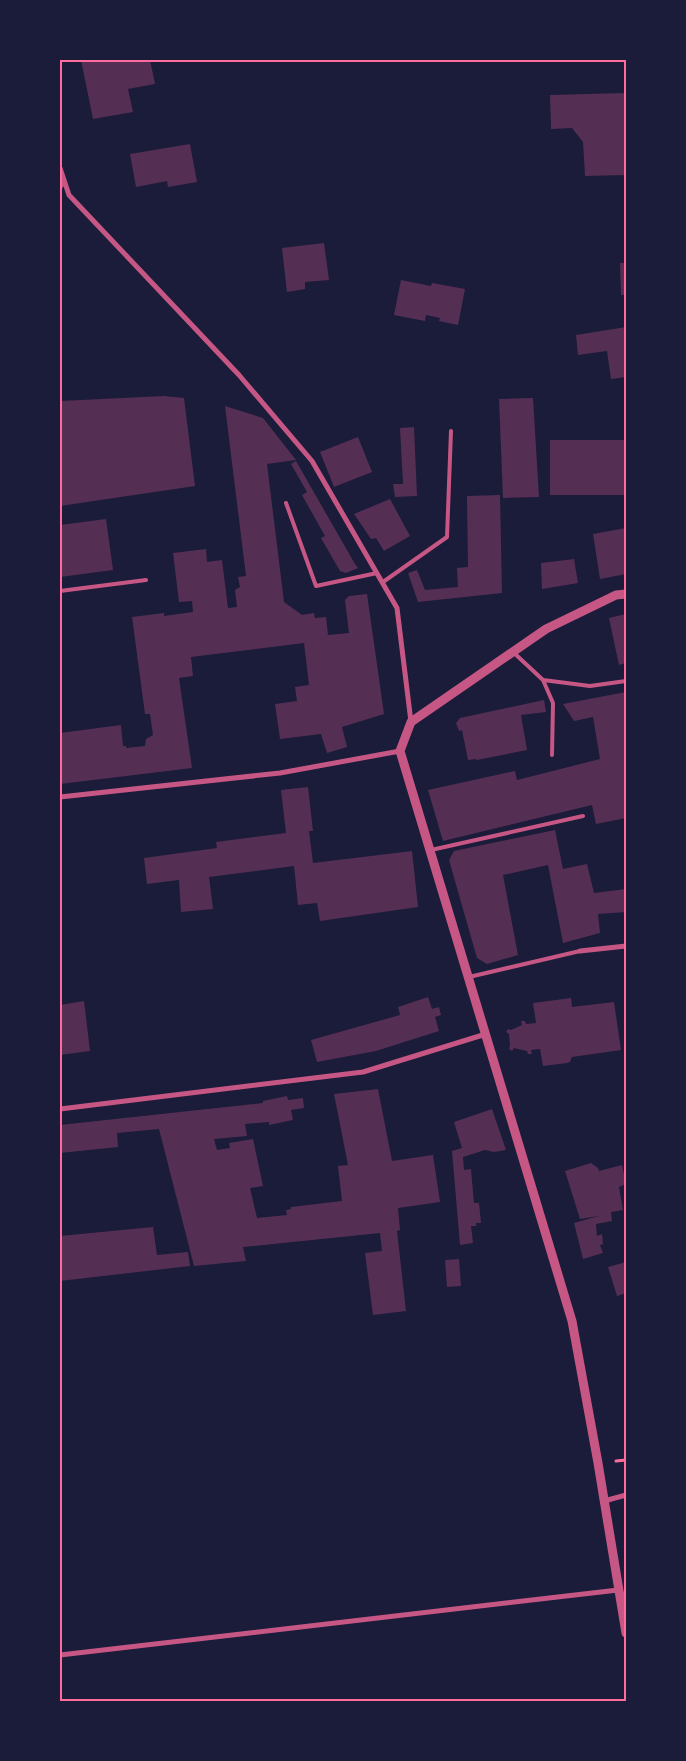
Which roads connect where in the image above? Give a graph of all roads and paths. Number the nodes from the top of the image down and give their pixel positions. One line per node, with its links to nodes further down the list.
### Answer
1 (60, 168): 2 (street)
2 (64, 182): 3 (lane); 6 (street)
3 (60, 188)
4 (451, 431): 8 (lane)
5 (286, 503): 6 (lane)
6 (377, 573): 8 (street)
7 (146, 580): 9 (lane)
8 (383, 582): 14 (street)
9 (60, 591)
10 (626, 594): 11 (street)
11 (513, 652): 12 (lane); 14 (street)
12 (543, 680): 13 (lane); 16 (lane)
13 (626, 681)
14 (411, 722): 15 (street)
15 (400, 751): 17 (street); 19 (street)
16 (552, 755)
17 (60, 797)
18 (583, 816): 19 (lane)
19 (431, 850): 22 (street)
20 (626, 946): 21 (street)
21 (580, 952): 22 (lane)
22 (469, 977): 23 (street)
23 (486, 1034): 24 (street); 26 (street)
24 (60, 1108)
25 (626, 1495): 26 (street)
26 (604, 1501): 27 (street)
27 (618, 1590): 28 (street); 29 (street)
28 (626, 1633)
29 (60, 1655)

